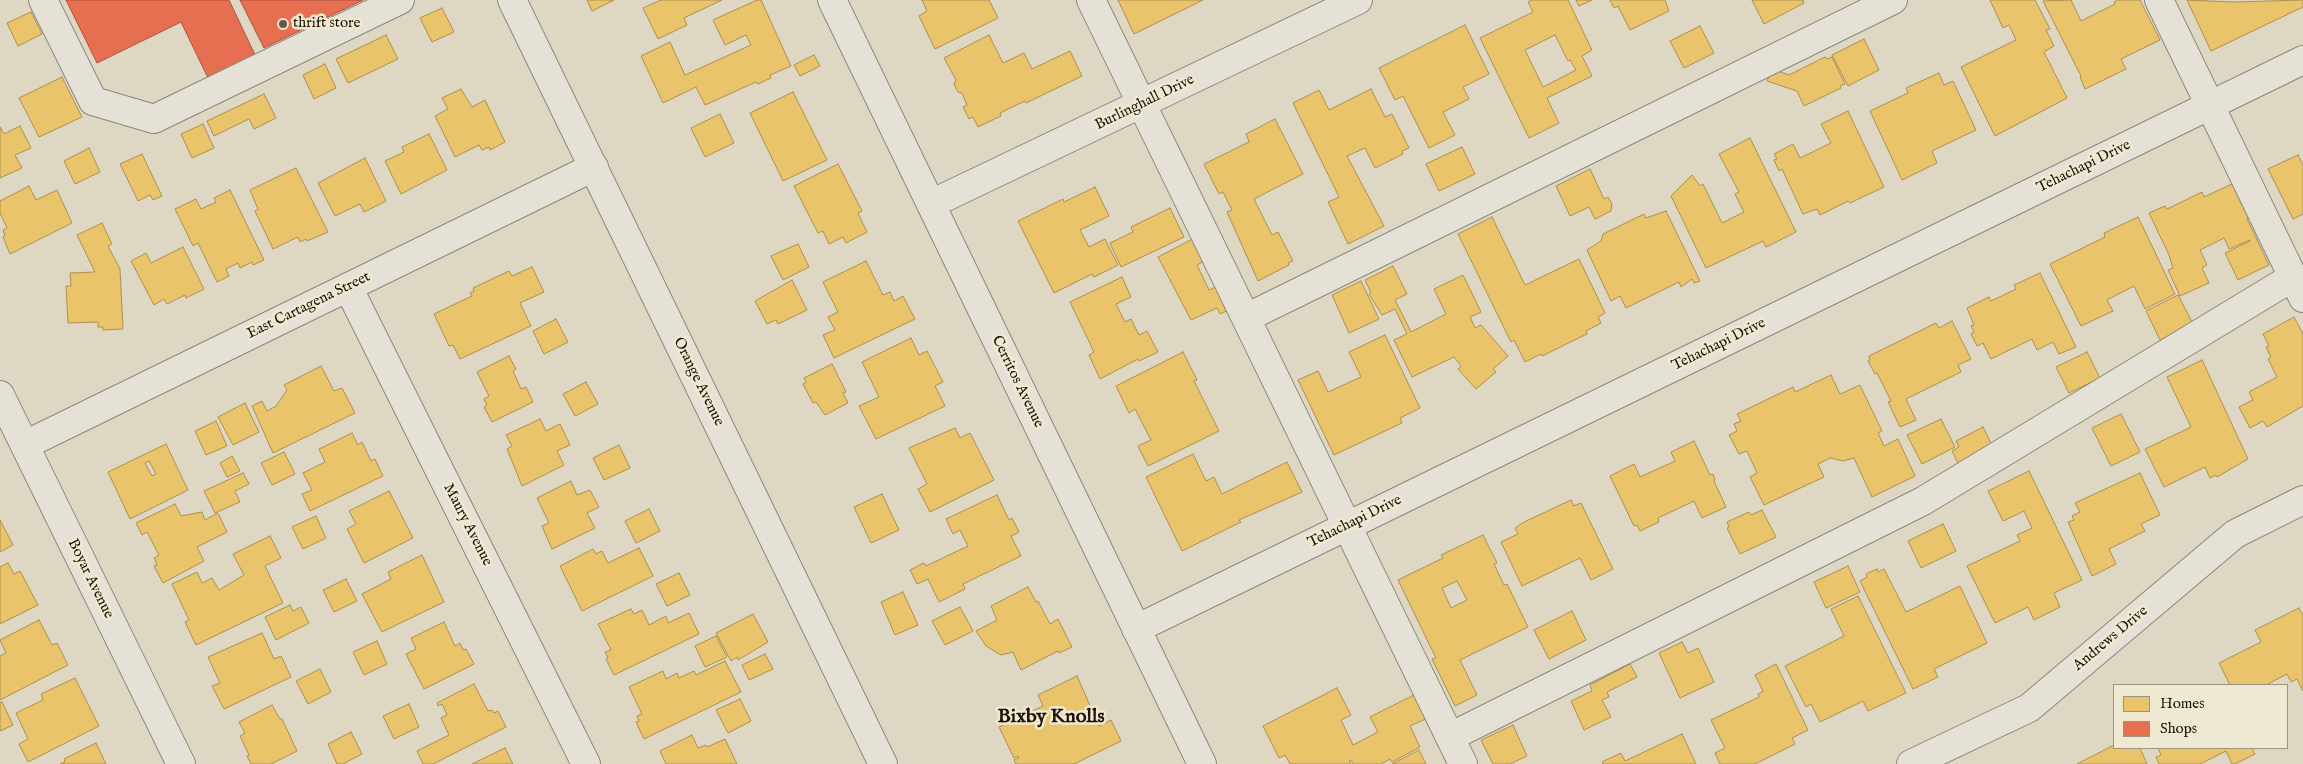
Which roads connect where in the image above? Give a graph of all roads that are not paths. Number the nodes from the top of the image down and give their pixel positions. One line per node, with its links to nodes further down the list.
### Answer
1 (43, 0): 2 (street)
2 (400, 0)
3 (512, 0): 12 (street, Orange Avenue)
4 (832, 0): 13 (street, Cerritos Avenue)
5 (1091, 0): 10 (street)
6 (1358, 0): 10 (street, Burlinghall Drive)
7 (1893, 0): 16 (street)
8 (2159, 0): 11 (street)
9 (2303, 60): 11 (street, Tehachapi Drive)
10 (1142, 105): 13 (street, Burlinghall Drive); 16 (street)
11 (2210, 106): 15 (street); 20 (street, Tehachapi Drive)
12 (594, 167): 14 (street, East Cartagena Street); 25 (street, Orange Avenue)
13 (931, 204): 21 (street, Cerritos Avenue)
14 (348, 286): 18 (street, East Cartagena Street); 24 (street, Maury Avenue)
15 (2298, 287): 22 (street)
16 (1246, 318): 20 (street)
17 (0, 395): 18 (street, Boyar Avenue)
18 (25, 445): 23 (street, Boyar Avenue)
19 (2303, 500): 28 (street, Andrews Drive)
20 (1348, 526): 21 (street, Tehachapi Drive); 22 (street)
21 (1136, 629): 26 (street, Cerritos Avenue)
22 (1450, 737): 27 (street)
23 (180, 764)
24 (586, 764)
25 (883, 764)
26 (1202, 764)
27 (1463, 764)
28 (1911, 764)

